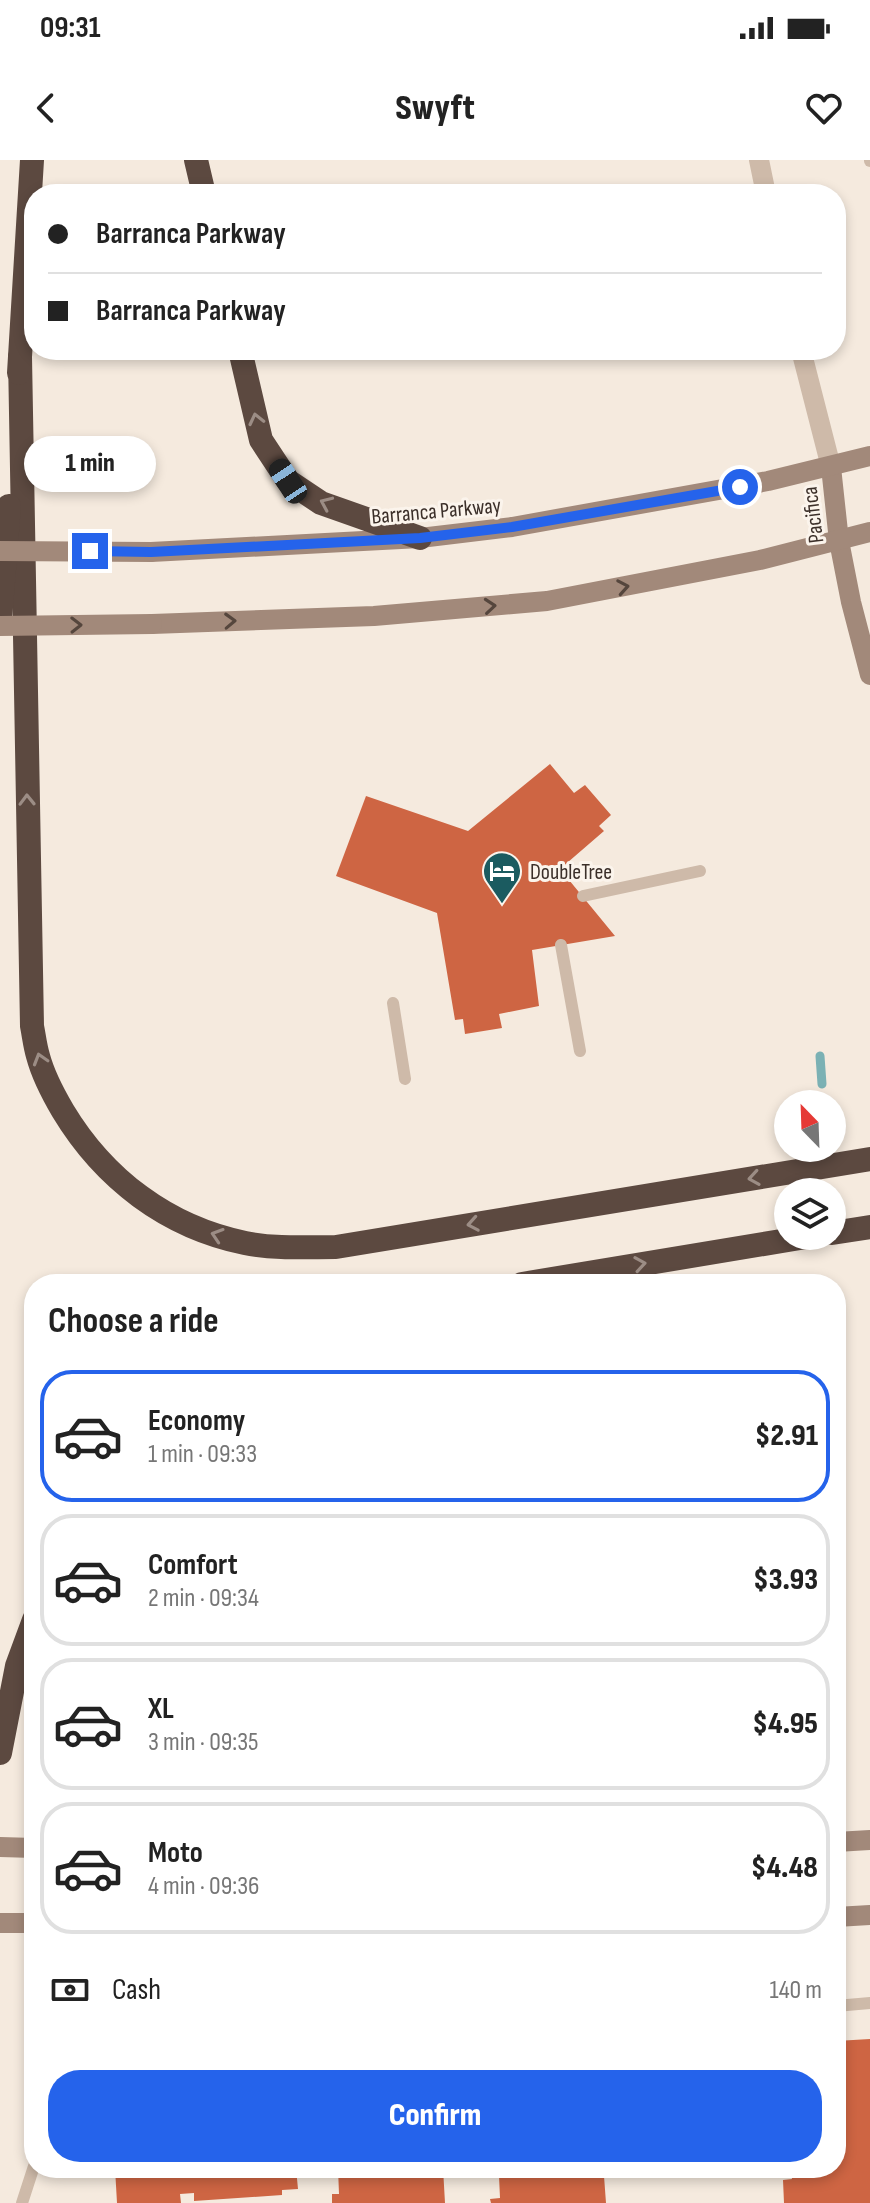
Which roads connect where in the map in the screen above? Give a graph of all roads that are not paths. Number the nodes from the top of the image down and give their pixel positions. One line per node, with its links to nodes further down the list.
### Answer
1 (32, 160): 4 (highway)
2 (196, 160): 5 (highway)
3 (759, 160): 6 (street)
4 (31, 184)
5 (202, 184)
6 (764, 184)
7 (24, 291): 8 (highway)
8 (20, 357): 17 (highway); 26 (highway, one-way to 8)
9 (242, 360): 14 (highway, one-way to 9)
10 (804, 360): 12 (street, Pacifica)
11 (870, 456): 12 (main road, Barranca Parkway)
12 (831, 467): 14 (main road, Barranca Parkway); 15 (main road, Pacifica)
13 (870, 532): 15 (main road)
14 (420, 538): 16 (main road, Barranca Parkway, bridge)
15 (839, 541): 18 (main road, one-way to 15, bridge); 19 (main road, Pacifica)
16 (0, 551)
17 (0, 620)
18 (0, 626)
19 (870, 675)
20 (700, 871): 21 (lane)
21 (583, 896)
22 (561, 945): 24 (lane)
23 (393, 1003): 25 (lane)
24 (580, 1051)
25 (405, 1079)
26 (870, 1159)
27 (870, 1227): 28 (highway)
28 (846, 1231)
29 (774, 1242): 30 (highway, one-way to 29)
30 (582, 1274)
31 (24, 1647): 32 (highway)
32 (0, 1753)
33 (870, 1840): 34 (main road)
34 (846, 1841)
35 (0, 1847): 36 (main road)
36 (24, 1848)
37 (870, 1915): 38 (main road)
38 (846, 1916)
39 (0, 1923): 40 (main road)
40 (24, 1923)
41 (870, 2003): 42 (lane)
42 (846, 2005)
43 (30, 2178): 44 (lane)
44 (22, 2203)

